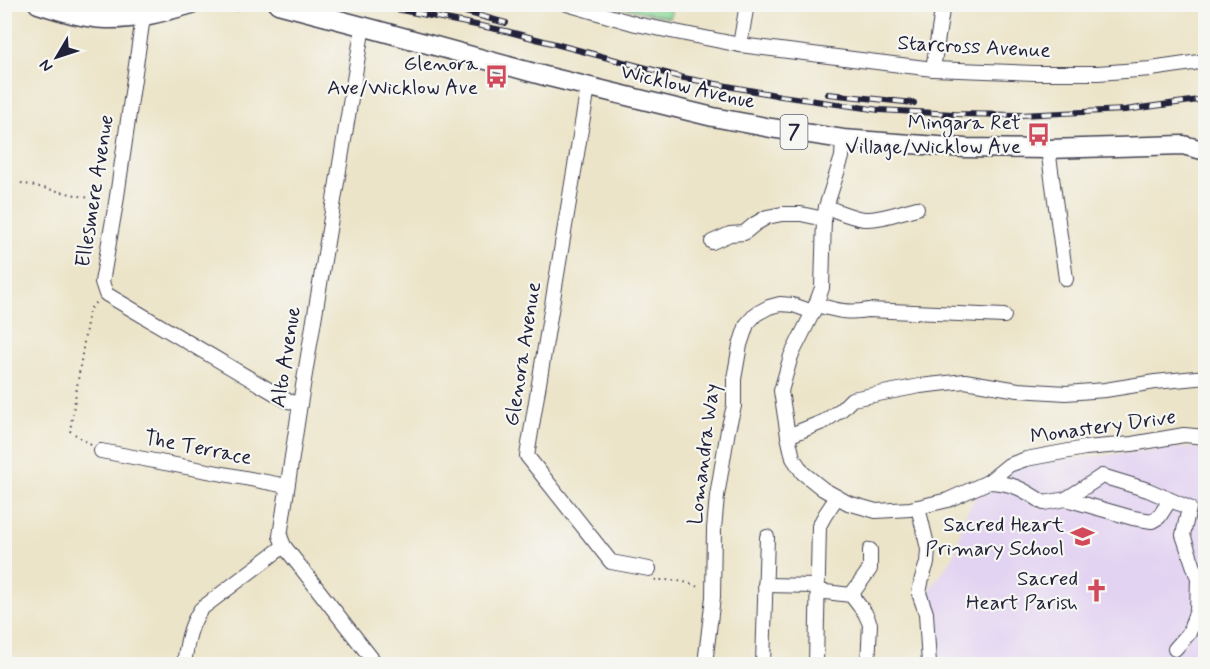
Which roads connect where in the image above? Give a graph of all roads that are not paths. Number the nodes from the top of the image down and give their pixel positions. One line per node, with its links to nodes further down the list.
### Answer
1 (38, 4): 7 (main road)
2 (192, 4): 7 (main road)
3 (278, 4): 8 (main road, Wicklow Avenue / 7)
4 (747, 4): 9 (street)
5 (943, 4): 11 (street)
6 (570, 5): 9 (street, Starcross Avenue)
7 (143, 17): 23 (street, Ellesmere Avenue)
8 (363, 26): 12 (main road, Wicklow Avenue / 7); 23 (street, Alto Avenue)
9 (740, 45): 11 (street, Starcross Avenue)
10 (1206, 61): 11 (street, Starcross Avenue)
11 (933, 69)
12 (588, 87): 13 (main road, Wicklow Avenue / 7); 36 (street, Glenora Avenue)
13 (843, 139): 14 (main road, Wicklow Avenue / 7); 17 (street, Monastery Drive)
14 (1048, 149): 15 (main road, Wicklow Avenue / 7); 19 (street)
15 (1206, 151)
16 (917, 208): 17 (street)
17 (825, 213): 18 (street); 20 (street, Monastery Drive)
18 (712, 242)
19 (1066, 279)
20 (815, 308): 21 (street, Lomandra Way); 24 (street, Monastery Drive); 43 (street, Lomandra Way)
21 (1004, 316)
22 (1206, 377): 24 (street)
23 (300, 404): 28 (street, Alto Avenue)
24 (788, 436): 29 (street, Monastery Drive)
25 (1206, 437): 27 (street, Monastery Drive)
26 (101, 451): 28 (street, The Terrace)
27 (988, 482): 30 (street); 32 (street, Monastery Drive)
28 (287, 486): 34 (street, Alto Avenue)
29 (837, 497): 32 (street, Monastery Drive); 38 (street)
30 (1066, 499): 31 (street); 31 (street)
31 (1170, 500): 40 (street)
32 (918, 507): 47 (street)
33 (767, 537): 37 (street)
34 (284, 546): 41 (street); 42 (street)
35 (870, 550): 39 (street)
36 (649, 569)
37 (765, 585): 38 (street); 44 (street)
38 (817, 588): 39 (street); 45 (street)
39 (851, 595): 46 (street)
40 (1175, 649)
41 (184, 664)
42 (376, 664)
43 (705, 664)
44 (763, 664)
45 (816, 664)
46 (868, 664)
47 (929, 664)

